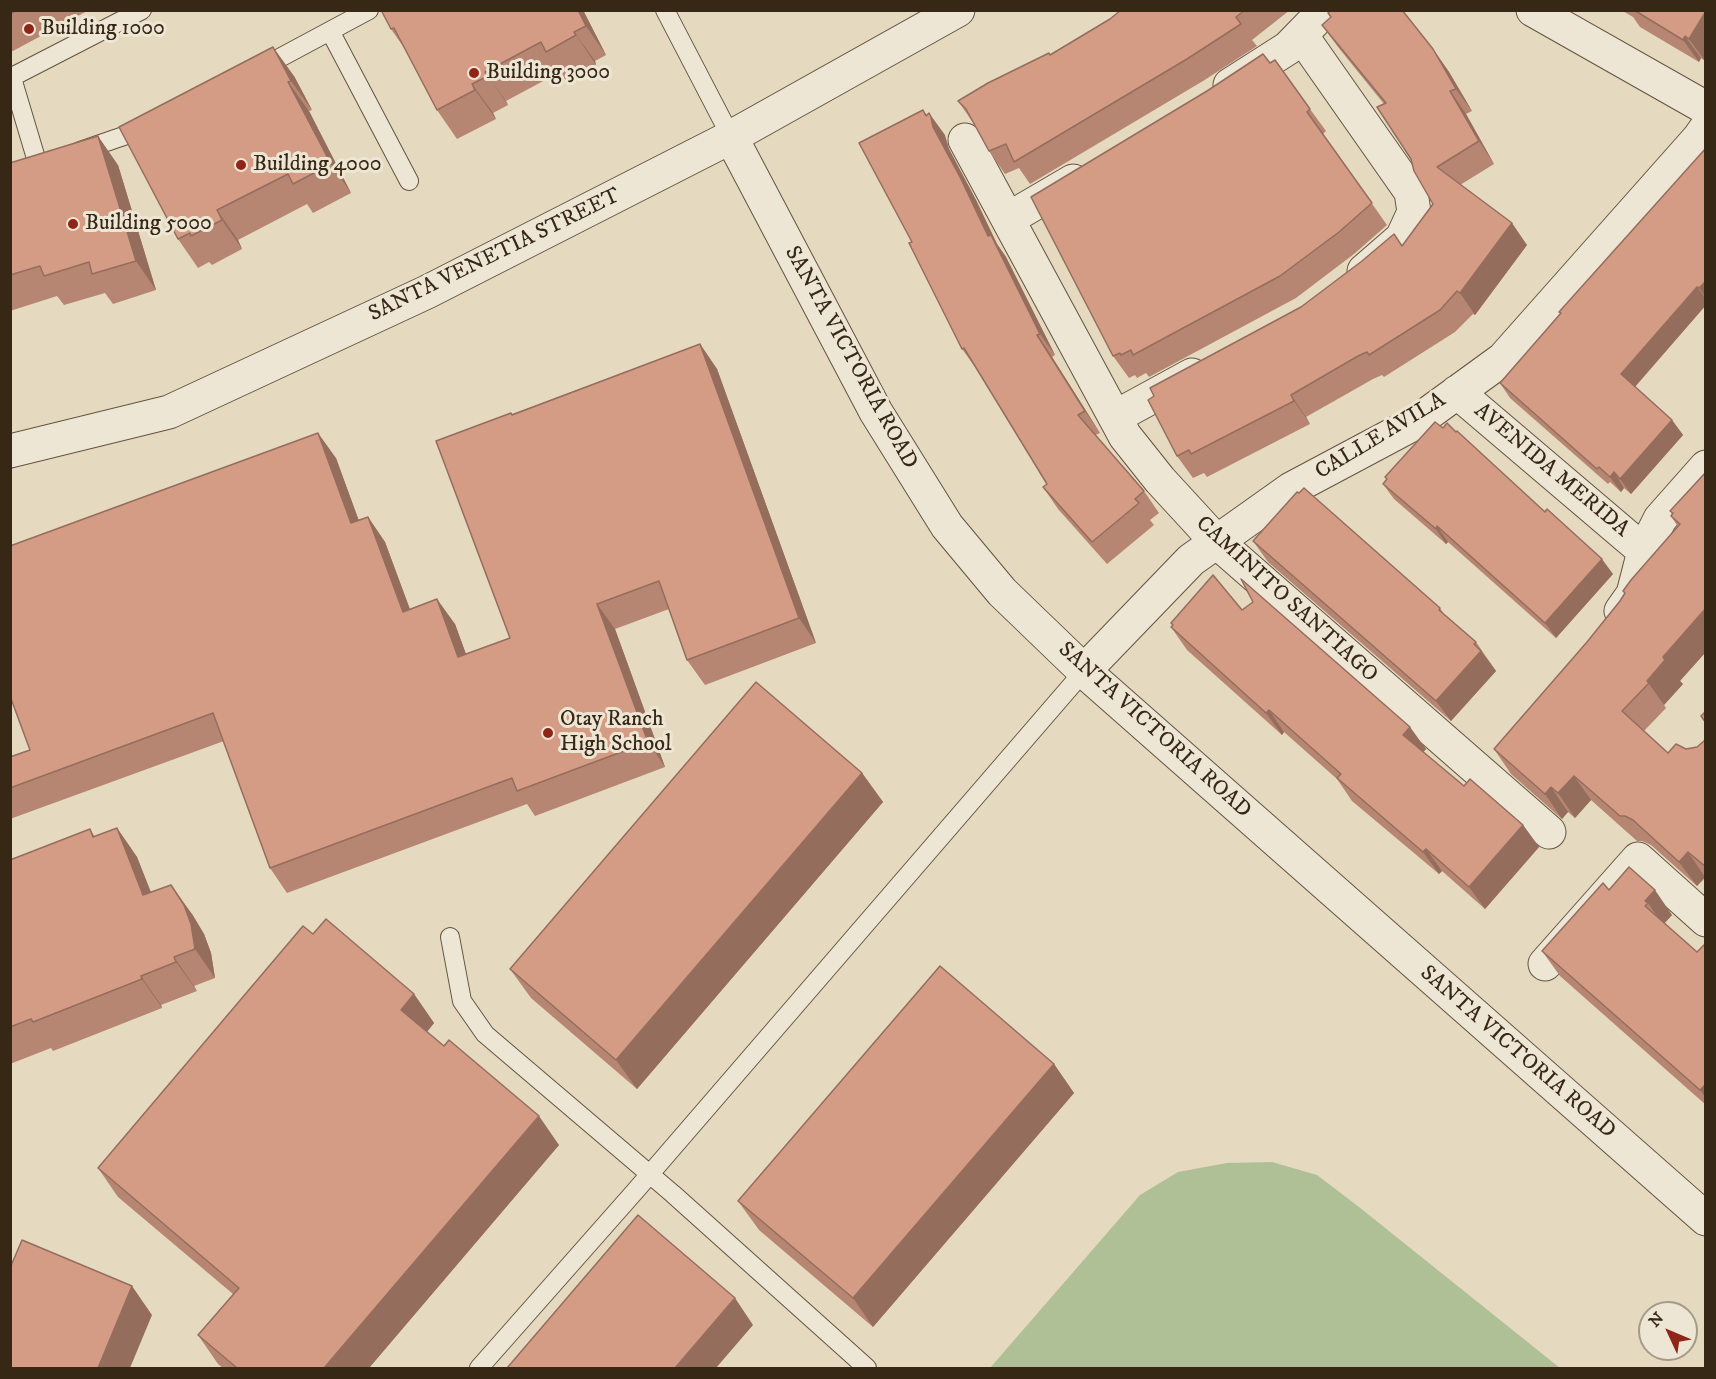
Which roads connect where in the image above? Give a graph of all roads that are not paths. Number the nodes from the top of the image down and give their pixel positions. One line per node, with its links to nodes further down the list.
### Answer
1 (142, 10): 10 (lane)
2 (369, 10): 7 (lane)
3 (665, 10): 15 (lane)
4 (958, 10): 15 (street, SANTA VENETIA STREET)
5 (1325, 10): 8 (street)
6 (1533, 10): 12 (street)
7 (330, 31): 9 (lane); 20 (lane)
8 (1301, 35): 11 (street); 22 (street)
9 (248, 74)
10 (11, 78): 18 (lane)
11 (1203, 103)
12 (1706, 108)
13 (165, 118): 18 (lane)
14 (1706, 128): 24 (street, CALLE AVILA)
15 (731, 137): 26 (street, SANTA VENETIA STREET); 31 (street, SANTA VICTORIA ROAD)
16 (965, 140): 21 (street, CAMINITO SANTIAGO)
17 (1101, 164): 21 (street)
18 (38, 165): 19 (lane)
19 (20, 171)
20 (409, 181)
21 (1008, 219): 25 (street, CAMINITO SANTIAGO)
22 (1340, 288)
23 (1215, 362): 25 (street)
24 (1457, 392): 28 (street, CALLE AVILA); 29 (street, AVENIDA MERIDA)
25 (1115, 417): 28 (street, CAMINITO SANTIAGO)
26 (10, 451)
27 (1706, 467): 29 (street)
28 (1216, 542): 31 (street, CALLE AVILA); 32 (street, CAMINITO SANTIAGO)
29 (1644, 551): 30 (street)
30 (1602, 637)
31 (1084, 670): 36 (lane); 37 (street, SANTA VICTORIA ROAD)
32 (1549, 832)
33 (1706, 920): 35 (street)
34 (450, 937): 36 (lane)
35 (1545, 964)
36 (650, 1174): 38 (lane); 39 (lane)
37 (1706, 1220)
38 (479, 1368)
39 (867, 1368)

